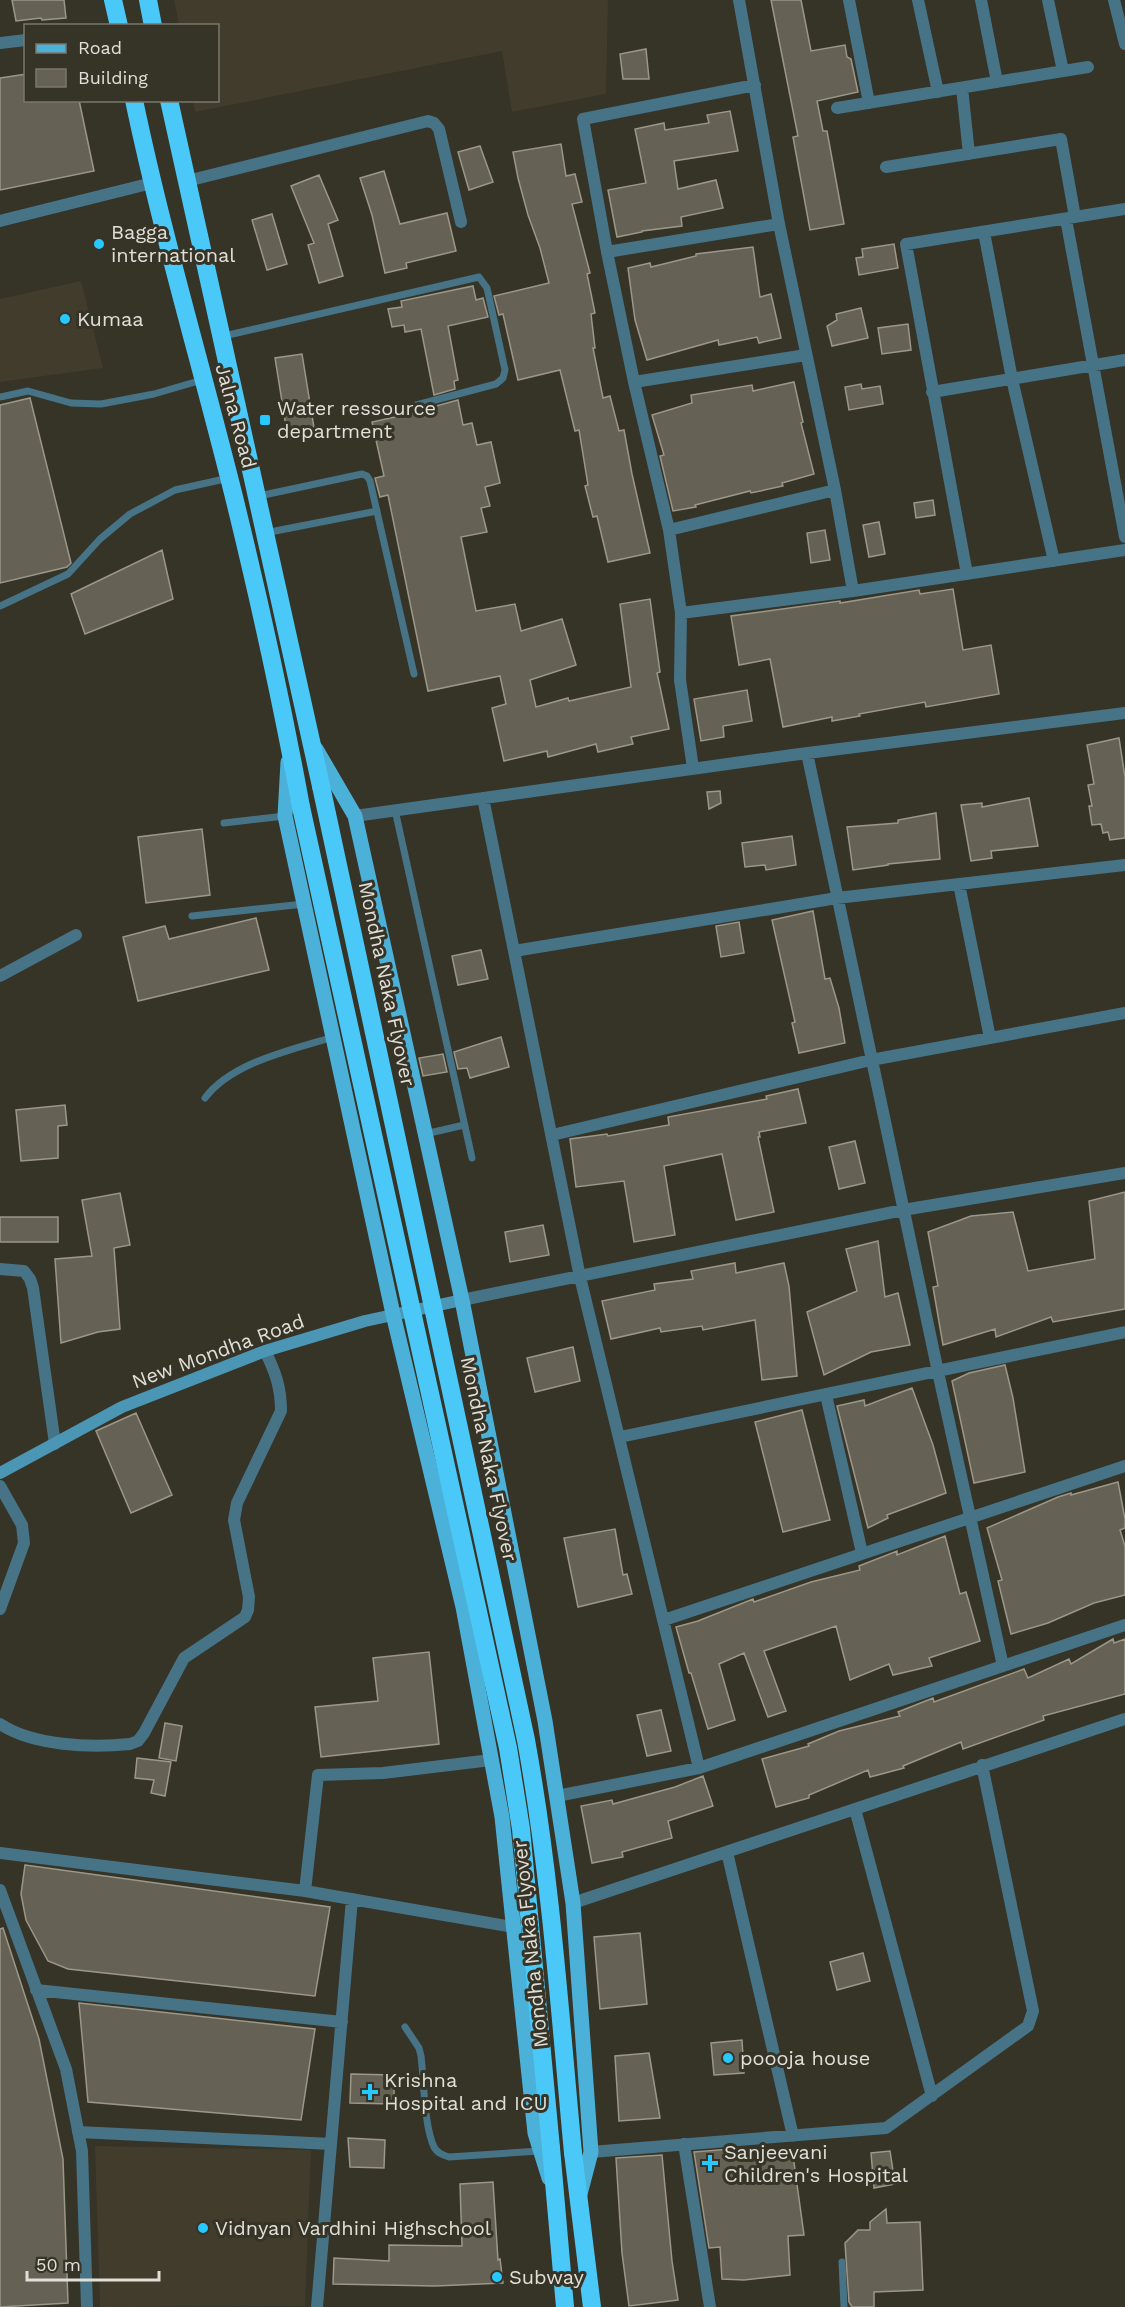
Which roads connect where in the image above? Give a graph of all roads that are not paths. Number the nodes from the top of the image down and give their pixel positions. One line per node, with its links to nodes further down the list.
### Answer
1 (113, 0): 9 (highway)
2 (148, 0): 10 (highway)
3 (739, 0): 17 (street)
4 (849, 0): 22 (street)
5 (918, 0): 19 (street)
6 (981, 0): 16 (street)
7 (1048, 0): 15 (street)
8 (1114, 0): 13 (street)
9 (119, 24)
10 (153, 24)
11 (24, 40): 12 (street)
12 (0, 43)
13 (1125, 44)
14 (1088, 67): 15 (street)
15 (1063, 71): 16 (street)
16 (997, 82): 18 (street)
17 (755, 85): 32 (street); 34 (street)
18 (962, 88): 19 (street); 24 (street)
19 (938, 92): 22 (street)
20 (134, 102): 27 (highway, Jalna Road)
21 (169, 102): 26 (highway, Jalna Road)
22 (869, 103): 23 (street)
23 (837, 108)
24 (969, 154): 25 (street); 29 (street)
25 (886, 167)
26 (187, 181): 31 (street); 35 (highway, Jalna Road)
27 (152, 183): 30 (street); 40 (highway, Jalna Road)
28 (1125, 209): 29 (street)
29 (1070, 218): 33 (street); 38 (street)
30 (0, 220)
31 (461, 222)
32 (779, 224): 34 (street); 36 (street)
33 (984, 232): 39 (street); 42 (street)
34 (606, 252): 41 (street)
35 (222, 337): 44 (lane); 47 (highway, Jalna Road)
36 (806, 356): 41 (street); 46 (street)
37 (1125, 360): 38 (street)
38 (1094, 365): 39 (street); 51 (street)
39 (1012, 379): 42 (street); 53 (street)
40 (203, 380): 43 (lane); 45 (highway, Jalna Road)
41 (634, 382): 49 (street)
42 (932, 392): 54 (street)
43 (0, 397)
44 (386, 413)
45 (229, 478): 56 (lane); 61 (highway, Jalna Road)
46 (836, 490): 49 (street); 55 (street)
47 (256, 496): 48 (lane); 50 (highway, Jalna Road)
48 (377, 511): 50 (lane); 58 (lane)
49 (669, 530): 57 (street)
50 (264, 533): 60 (highway, Jalna Road)
51 (1125, 537)
52 (1125, 550): 53 (street)
53 (1054, 561): 54 (street)
54 (967, 574): 55 (street)
55 (853, 591): 57 (street)
56 (0, 606)
57 (681, 613): 63 (street)
58 (414, 675)
59 (1125, 713): 62 (street)
60 (309, 736): 67 (main road); 130 (highway, Mondha Naka Flyover, bridge)
61 (289, 743): 66 (main road); 129 (highway, Mondha Naka Flyover, bridge)
62 (807, 753): 63 (street); 71 (street)
63 (693, 768): 64 (street)
64 (483, 798): 65 (street); 75 (street)
65 (395, 810): 67 (street); 82 (lane)
66 (285, 816): 68 (lane); 72 (main road)
67 (355, 816): 83 (main road)
68 (224, 823)
69 (1125, 865): 70 (street)
70 (959, 884): 71 (street); 79 (street)
71 (837, 898): 75 (street); 80 (street)
72 (304, 904): 73 (lane); 78 (main road)
73 (192, 916)
74 (76, 935): 76 (street)
75 (514, 951): 84 (street)
76 (0, 976)
77 (1125, 1013): 79 (street)
78 (333, 1036): 81 (lane); 91 (main road)
79 (990, 1038): 80 (street)
80 (871, 1060): 84 (street); 87 (street)
81 (205, 1098)
82 (464, 1125): 83 (lane); 85 (lane)
83 (425, 1134): 90 (main road)
84 (552, 1135): 89 (street)
85 (472, 1158)
86 (1125, 1173): 87 (street)
87 (903, 1210): 89 (street); 94 (street)
88 (0, 1269): 97 (street)
89 (580, 1277): 90 (street); 96 (street)
90 (462, 1300): 91 (street, New Mondha Road); 112 (main road)
91 (393, 1314): 93 (street, New Mondha Road); 109 (main road)
92 (1125, 1332): 94 (street)
93 (265, 1351): 97 (street, New Mondha Road); 108 (street)
94 (938, 1372): 95 (street); 101 (street)
95 (826, 1395): 96 (street); 102 (street)
96 (620, 1437): 104 (street)
97 (55, 1443): 99 (street, New Mondha Road)
98 (1125, 1466): 101 (street)
99 (0, 1473)
100 (0, 1486): 103 (street)
101 (970, 1518): 102 (street); 106 (street)
102 (862, 1553): 104 (street)
103 (0, 1609)
104 (664, 1620): 111 (street)
105 (1125, 1625): 106 (street)
106 (1003, 1666): 111 (street)
107 (1125, 1719): 110 (street)
108 (0, 1724)
109 (491, 1760): 117 (street); 120 (main road)
110 (982, 1765): 113 (street); 124 (street)
111 (699, 1768): 112 (street)
112 (557, 1796): 119 (main road)
113 (855, 1809): 114 (street); 124 (street)
114 (727, 1852): 119 (street); 126 (street)
115 (0, 1853): 117 (street)
116 (0, 1890): 121 (street)
117 (305, 1891): 118 (street)
118 (352, 1899): 120 (street); 122 (street)
119 (573, 1903): 130 (main road)
120 (513, 1927): 129 (main road)
121 (36, 1990): 122 (street); 125 (street)
122 (342, 2022): 127 (street)
123 (405, 2027): 129 (lane)
124 (932, 2096): 126 (street)
125 (78, 2132): 127 (street); 132 (street)
126 (793, 2136): 128 (street)
127 (331, 2144): 133 (street)
128 (684, 2144): 130 (street); 136 (street)
129 (545, 2149): 134 (highway, Mondha Naka Flyover)
130 (582, 2153): 135 (highway, Mondha Naka Flyover)
131 (842, 2262): 137 (lane)
132 (87, 2307)
133 (317, 2307)
134 (565, 2307)
135 (592, 2307)
136 (710, 2307)
137 (844, 2307)

